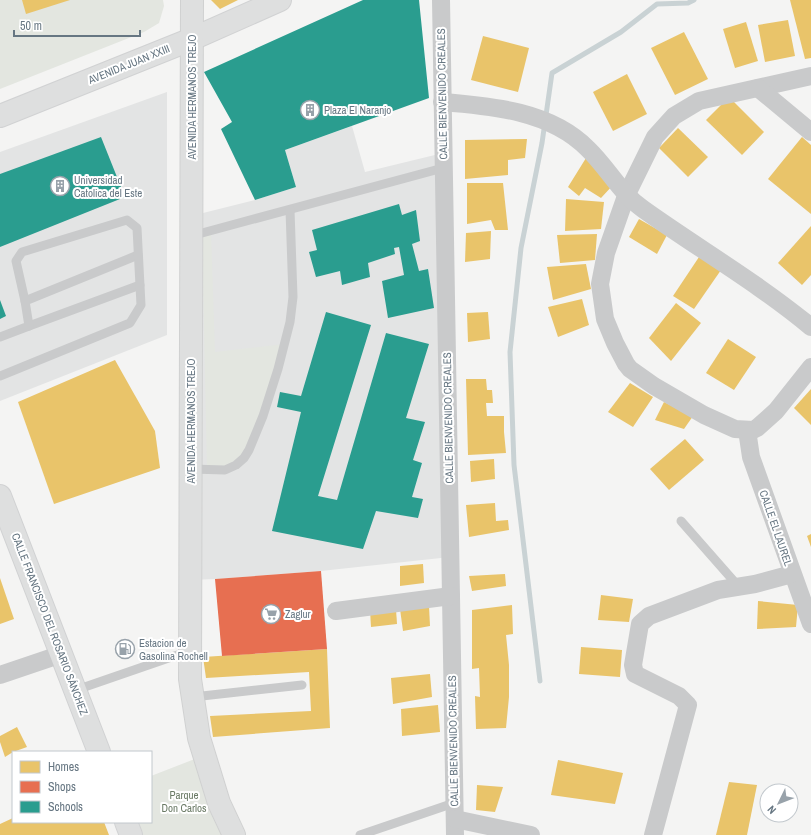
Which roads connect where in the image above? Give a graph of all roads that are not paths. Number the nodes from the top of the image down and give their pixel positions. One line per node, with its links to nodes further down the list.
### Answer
1 (192, 0): 4 (main road, AVENIDA HERMANOS TREJO)
2 (280, 0): 4 (main road, AVENIDA JUAN XXIII)
3 (441, 0): 7 (street, CALLE BIENVENIDO CREALES)
4 (192, 39): 8 (main road, AVENIDA JUAN XXIII); 13 (main road, AVENIDA HERMANOS TREJO)
5 (811, 76): 6 (street)
6 (758, 88): 9 (street); 11 (street)
7 (442, 102): 10 (street, CALLE BIENVENIDO CREALES); 11 (street)
8 (0, 116)
9 (811, 132)
10 (443, 168): 12 (lane); 28 (street, CALLE BIENVENIDO CREALES)
11 (626, 196): 18 (street); 22 (street)
12 (290, 210): 13 (lane); 23 (lane)
13 (191, 236): 23 (main road, AVENIDA HERMANOS TREJO)
14 (138, 255): 15 (lane); 16 (lane); 16 (lane)
15 (140, 286): 17 (lane); 21 (lane)
16 (25, 302): 17 (lane)
17 (29, 326): 19 (lane)
18 (811, 327)
19 (0, 337)
20 (811, 367): 22 (street)
21 (0, 376)
22 (747, 430): 26 (street, CALLE EL LAUREL)
23 (191, 469): 31 (main road, AVENIDA HERMANOS TREJO)
24 (0, 496): 32 (main road, CALLE FRANCISCO DEL ROSARIO SÁNCHEZ)
25 (681, 522): 27 (lane)
26 (792, 574): 27 (street); 30 (street, CALLE EL LAUREL)
27 (739, 586): 45 (street)
28 (451, 596): 29 (street); 38 (street, CALLE BIENVENIDO CREALES)
29 (336, 611)
30 (811, 624)
31 (190, 651): 35 (lane); 36 (main road, AVENIDA HERMANOS TREJO)
32 (62, 654): 33 (street); 35 (main road, CALLE FRANCISCO DEL ROSARIO SÁNCHEZ)
33 (1, 672)
34 (302, 685): 36 (lane)
35 (76, 690): 37 (main road, CALLE FRANCISCO DEL ROSARIO SÁNCHEZ)
36 (193, 697): 42 (main road, AVENIDA HERMANOS TREJO)
37 (99, 751)
38 (455, 819): 40 (street); 43 (lane)
39 (126, 823): 41 (main road)
40 (512, 833): 44 (street)
41 (131, 835)
42 (234, 835)
43 (360, 835)
44 (531, 835)
45 (653, 835)

